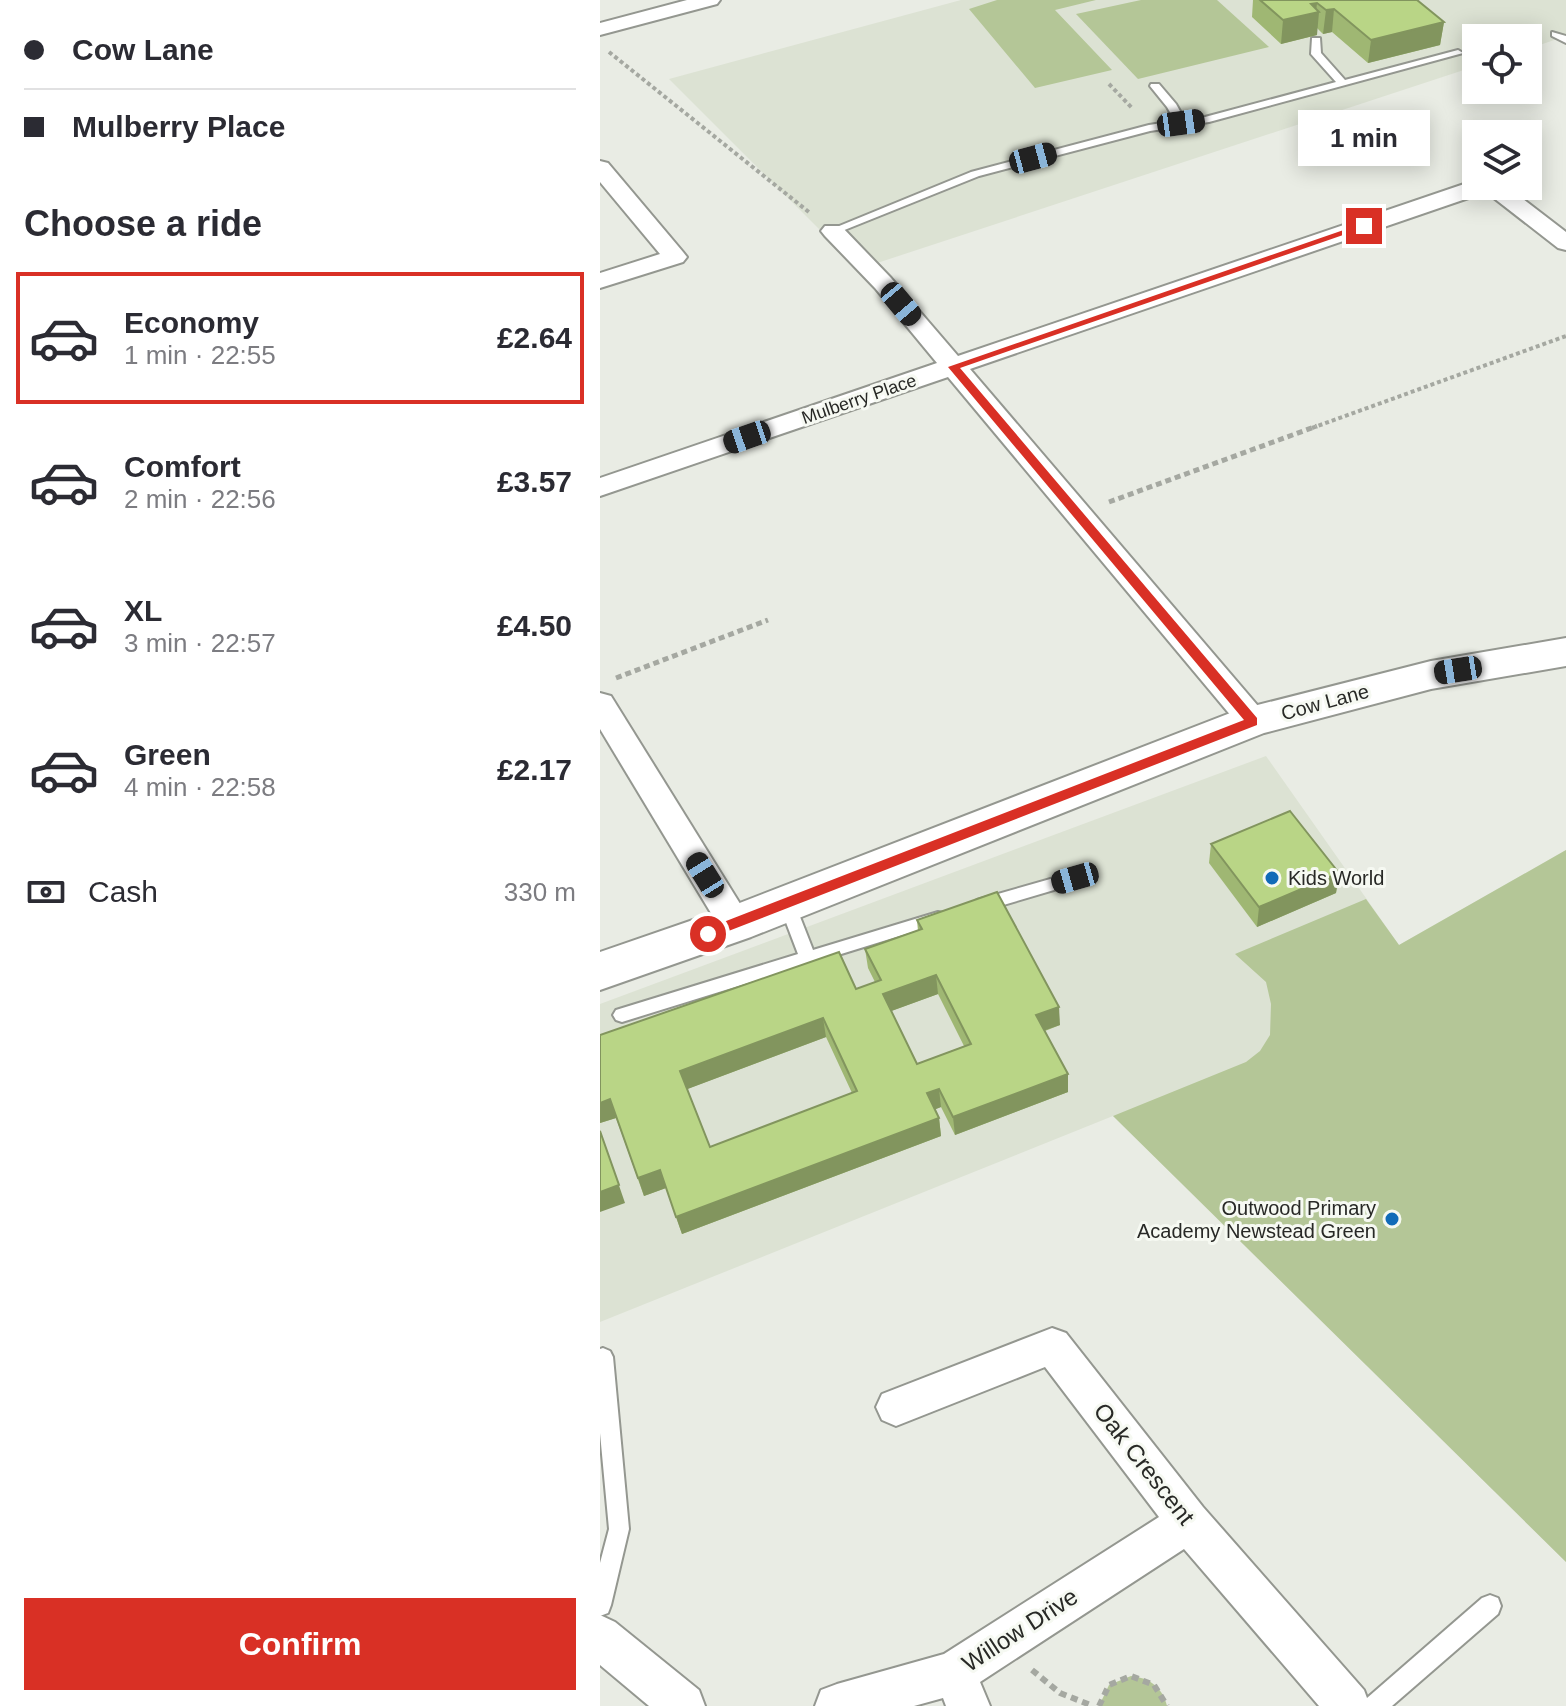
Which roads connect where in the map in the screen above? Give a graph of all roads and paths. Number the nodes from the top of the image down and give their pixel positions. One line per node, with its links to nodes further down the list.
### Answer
1 (707, 0): 2 (street)
2 (600, 29)
3 (1316, 40): 6 (lane)
4 (600, 44): 14 (path)
5 (1458, 53): 6 (lane)
6 (1342, 83): 9 (lane)
7 (1109, 84): 10 (path)
8 (1155, 86): 9 (lane)
9 (1181, 123): 10 (lane)
10 (1149, 128): 14 (lane)
11 (600, 168): 16 (street)
12 (1462, 193): 18 (street, Mulberry Place)
13 (1510, 200): 15 (street)
14 (833, 231): 18 (street)
15 (1566, 243)
16 (600, 281)
17 (1566, 336): 20 (path)
18 (954, 367): 19 (street, Mulberry Place); 20 (street)
19 (600, 487)
20 (1078, 513): 24 (street)
21 (768, 620): 23 (path)
22 (1566, 652): 24 (main road, Cow Lane)
23 (607, 691): 27 (street)
24 (1253, 721): 26 (main road, Cow Lane)
25 (1075, 878): 28 (lane)
26 (787, 904): 27 (main road, Cow Lane); 28 (lane)
27 (735, 924): 29 (main road, Cow Lane)
28 (808, 957): 30 (lane)
29 (600, 971)
30 (622, 1015)
31 (603, 1357): 34 (lane)
32 (896, 1407): 33 (street, Oak Crescent)
33 (1188, 1522): 37 (street, Willow Drive); 43 (street, Oak Crescent)
34 (600, 1605)
35 (1490, 1606): 44 (lane)
36 (600, 1637): 39 (street)
37 (1002, 1642): 38 (street, Willow Drive); 41 (path)
38 (961, 1690): 40 (street, Willow Drive)
39 (683, 1706)
40 (837, 1706)
41 (1096, 1706): 42 (path)
42 (1167, 1706)
43 (1348, 1706)
44 (1375, 1706)

